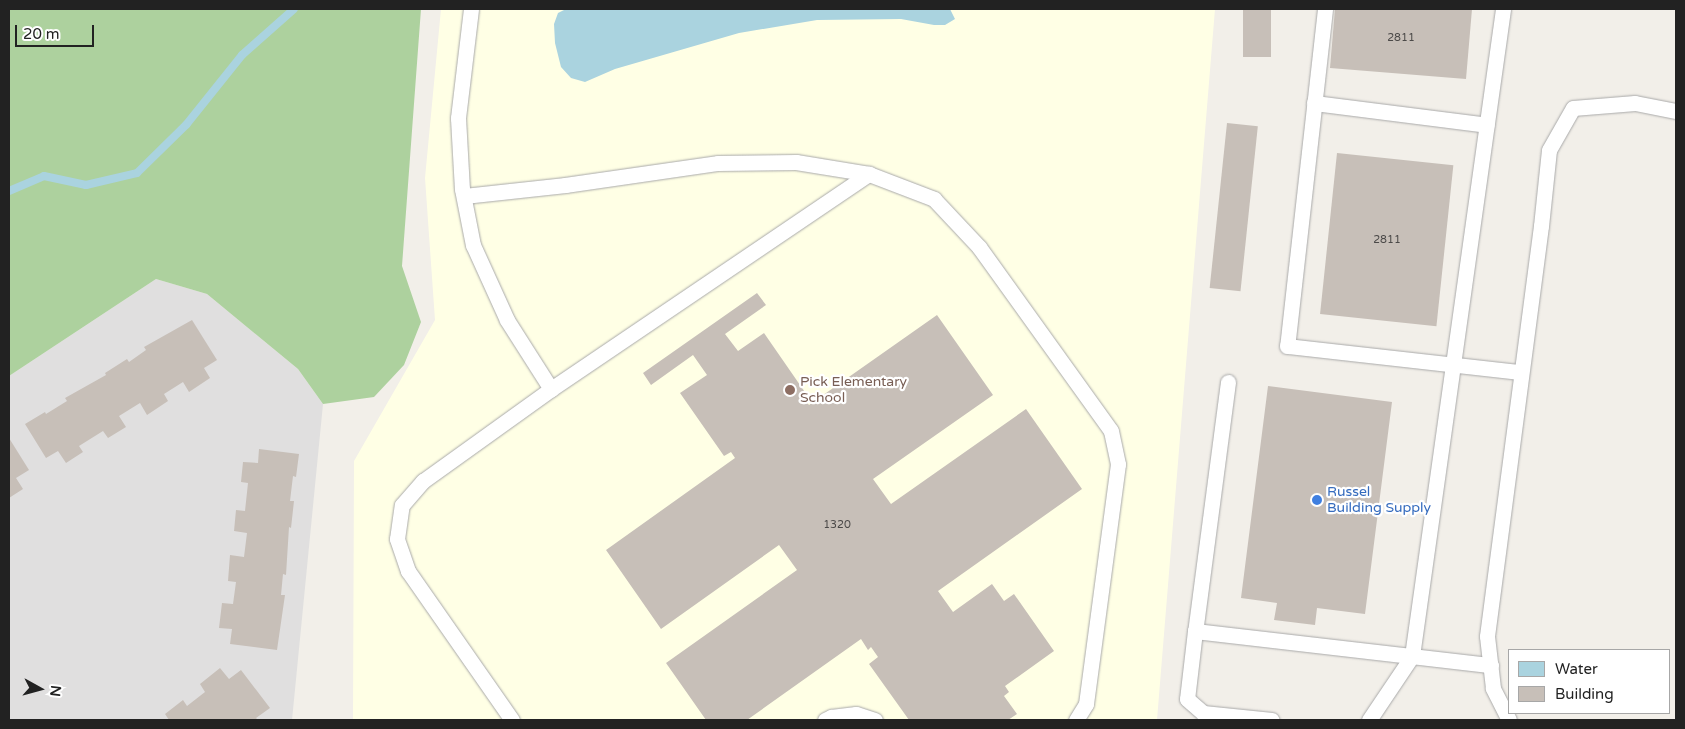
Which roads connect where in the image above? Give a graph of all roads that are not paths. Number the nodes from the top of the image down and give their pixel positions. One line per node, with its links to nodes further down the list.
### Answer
1 (471, 9): 8 (lane)
2 (1325, 9): 4 (lane)
3 (1503, 9): 6 (lane)
4 (1314, 103): 6 (lane); 9 (lane)
5 (1676, 111): 10 (lane)
6 (1487, 125): 9 (lane)
7 (870, 174): 8 (lane); 12 (lane); 19 (lane)
8 (464, 196): 12 (lane)
9 (1453, 365): 10 (lane); 14 (lane)
10 (1520, 372): 15 (lane)
11 (1228, 382): 13 (lane)
12 (551, 389): 16 (lane)
13 (1195, 631): 14 (lane); 20 (lane)
14 (1412, 656): 15 (lane); 21 (lane)
15 (1491, 665): 22 (lane)
16 (512, 720)
17 (825, 720): 18 (lane)
18 (875, 720)
19 (1076, 720)
20 (1272, 720)
21 (1369, 720)
22 (1509, 720)

